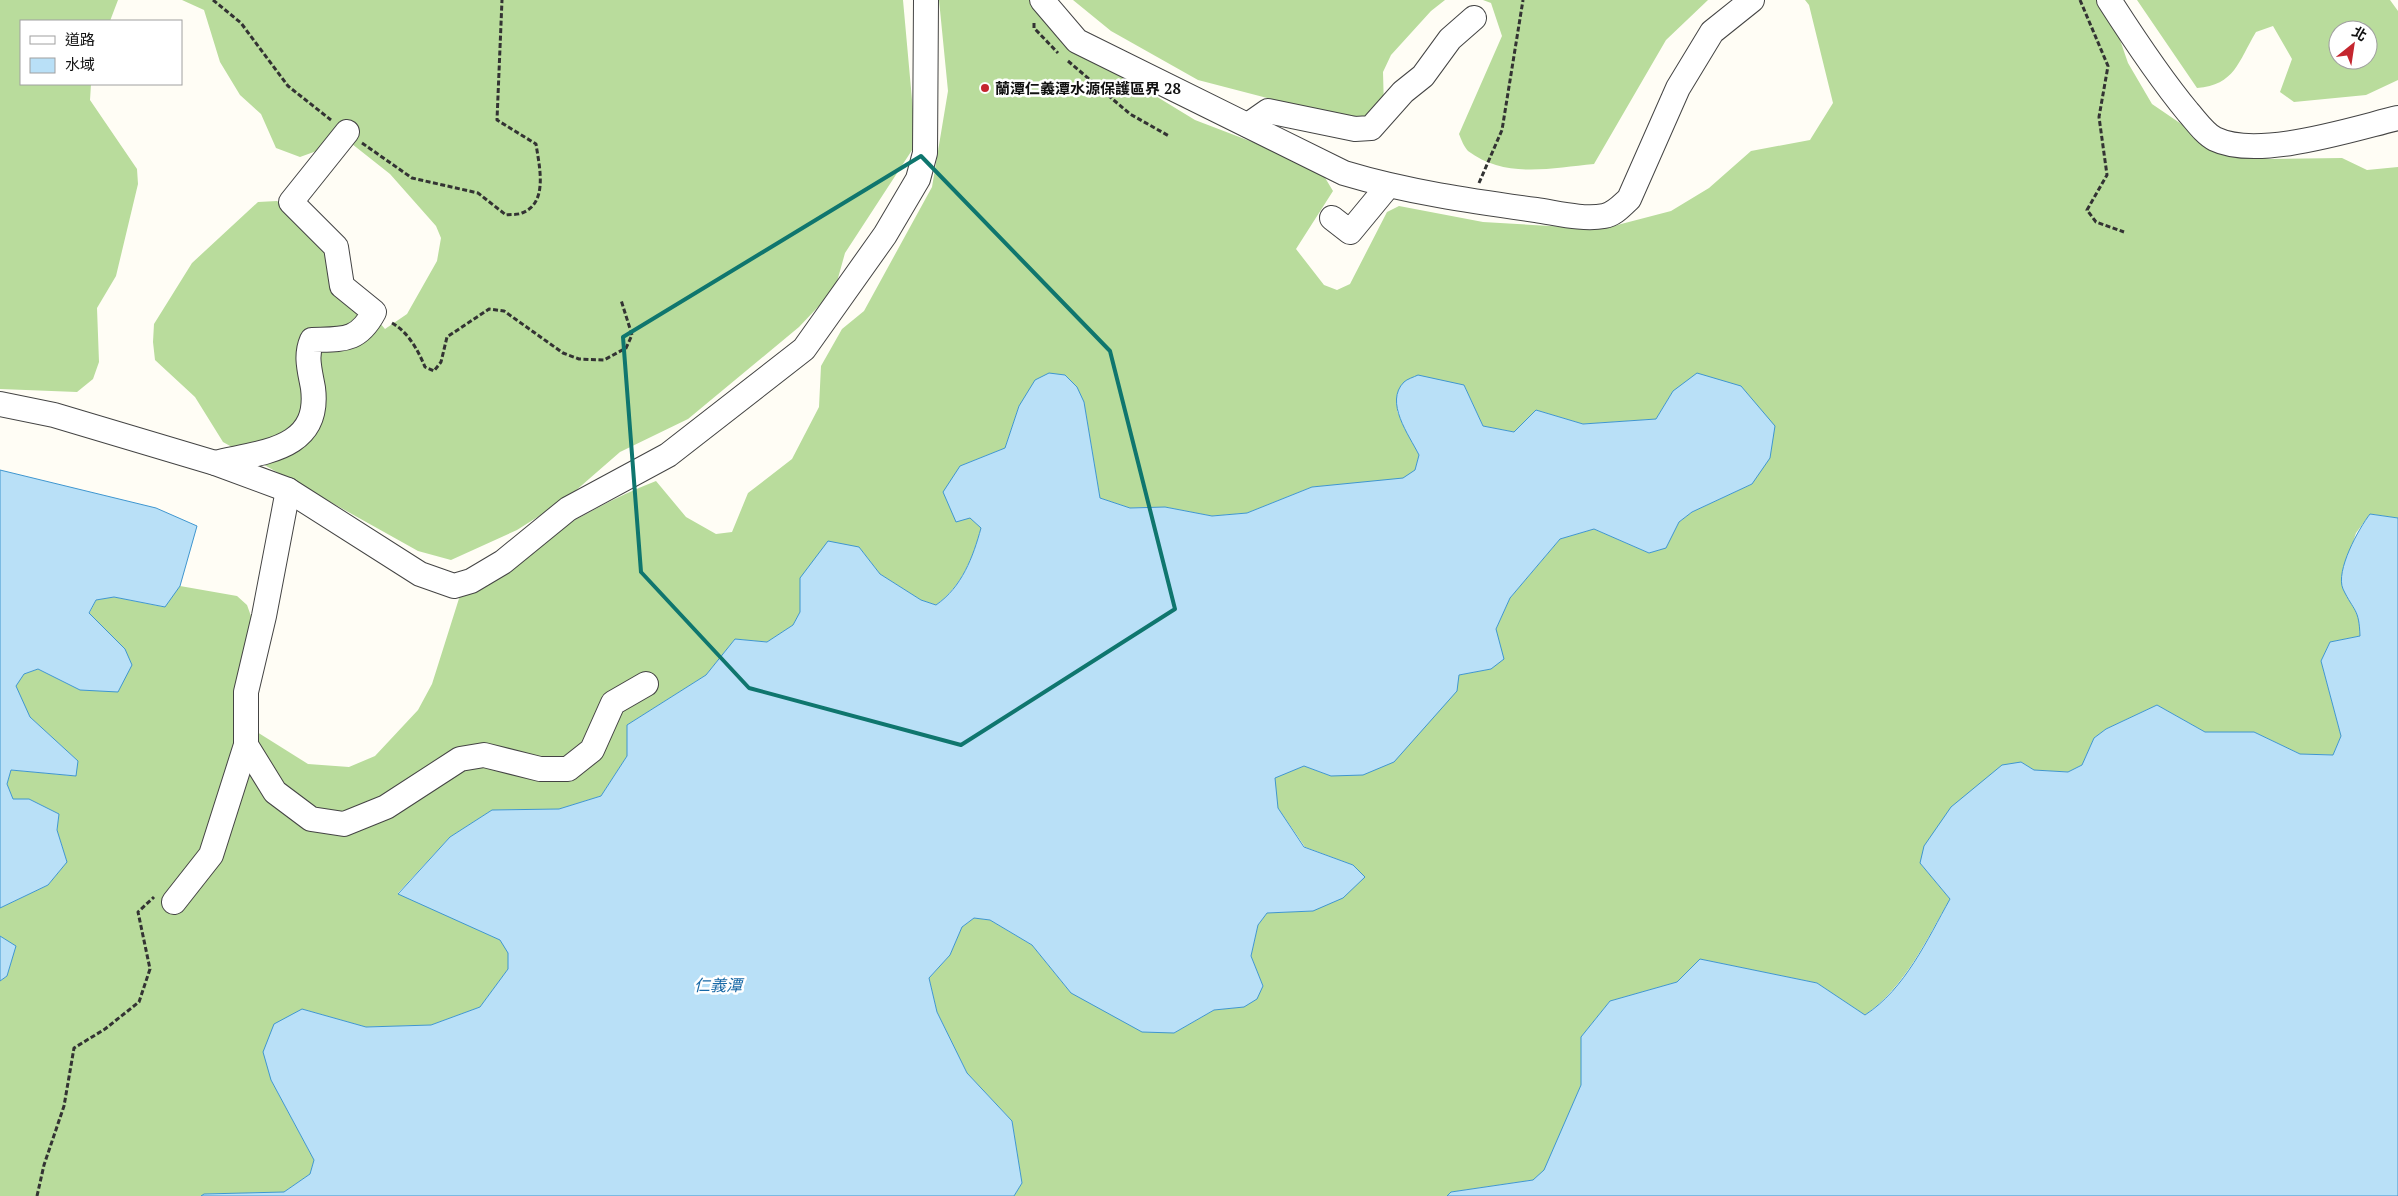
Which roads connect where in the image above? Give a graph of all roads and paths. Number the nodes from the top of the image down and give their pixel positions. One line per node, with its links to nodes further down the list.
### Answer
1 (213, 0): 12 (path)
2 (502, 0): 12 (path)
3 (926, 0): 22 (street)
4 (1523, 0): 15 (path)
5 (1752, 0): 15 (street)
6 (2080, 0): 17 (path)
7 (2109, 0): 10 (street)
8 (1044, 4): 11 (street); 13 (path)
9 (1474, 18): 11 (street)
10 (2398, 118)
11 (1248, 125): 14 (street)
12 (347, 132): 19 (street)
13 (1169, 136)
14 (1388, 186): 15 (street); 16 (street)
15 (1469, 201)
16 (1332, 218)
17 (2124, 232)
18 (620, 300): 19 (path)
19 (374, 312): 21 (street)
20 (0, 404): 21 (street)
21 (215, 463): 22 (street)
22 (288, 490): 24 (street)
23 (646, 684): 24 (street)
24 (246, 745): 25 (street)
25 (174, 902): 26 (path)
26 (37, 1196)

